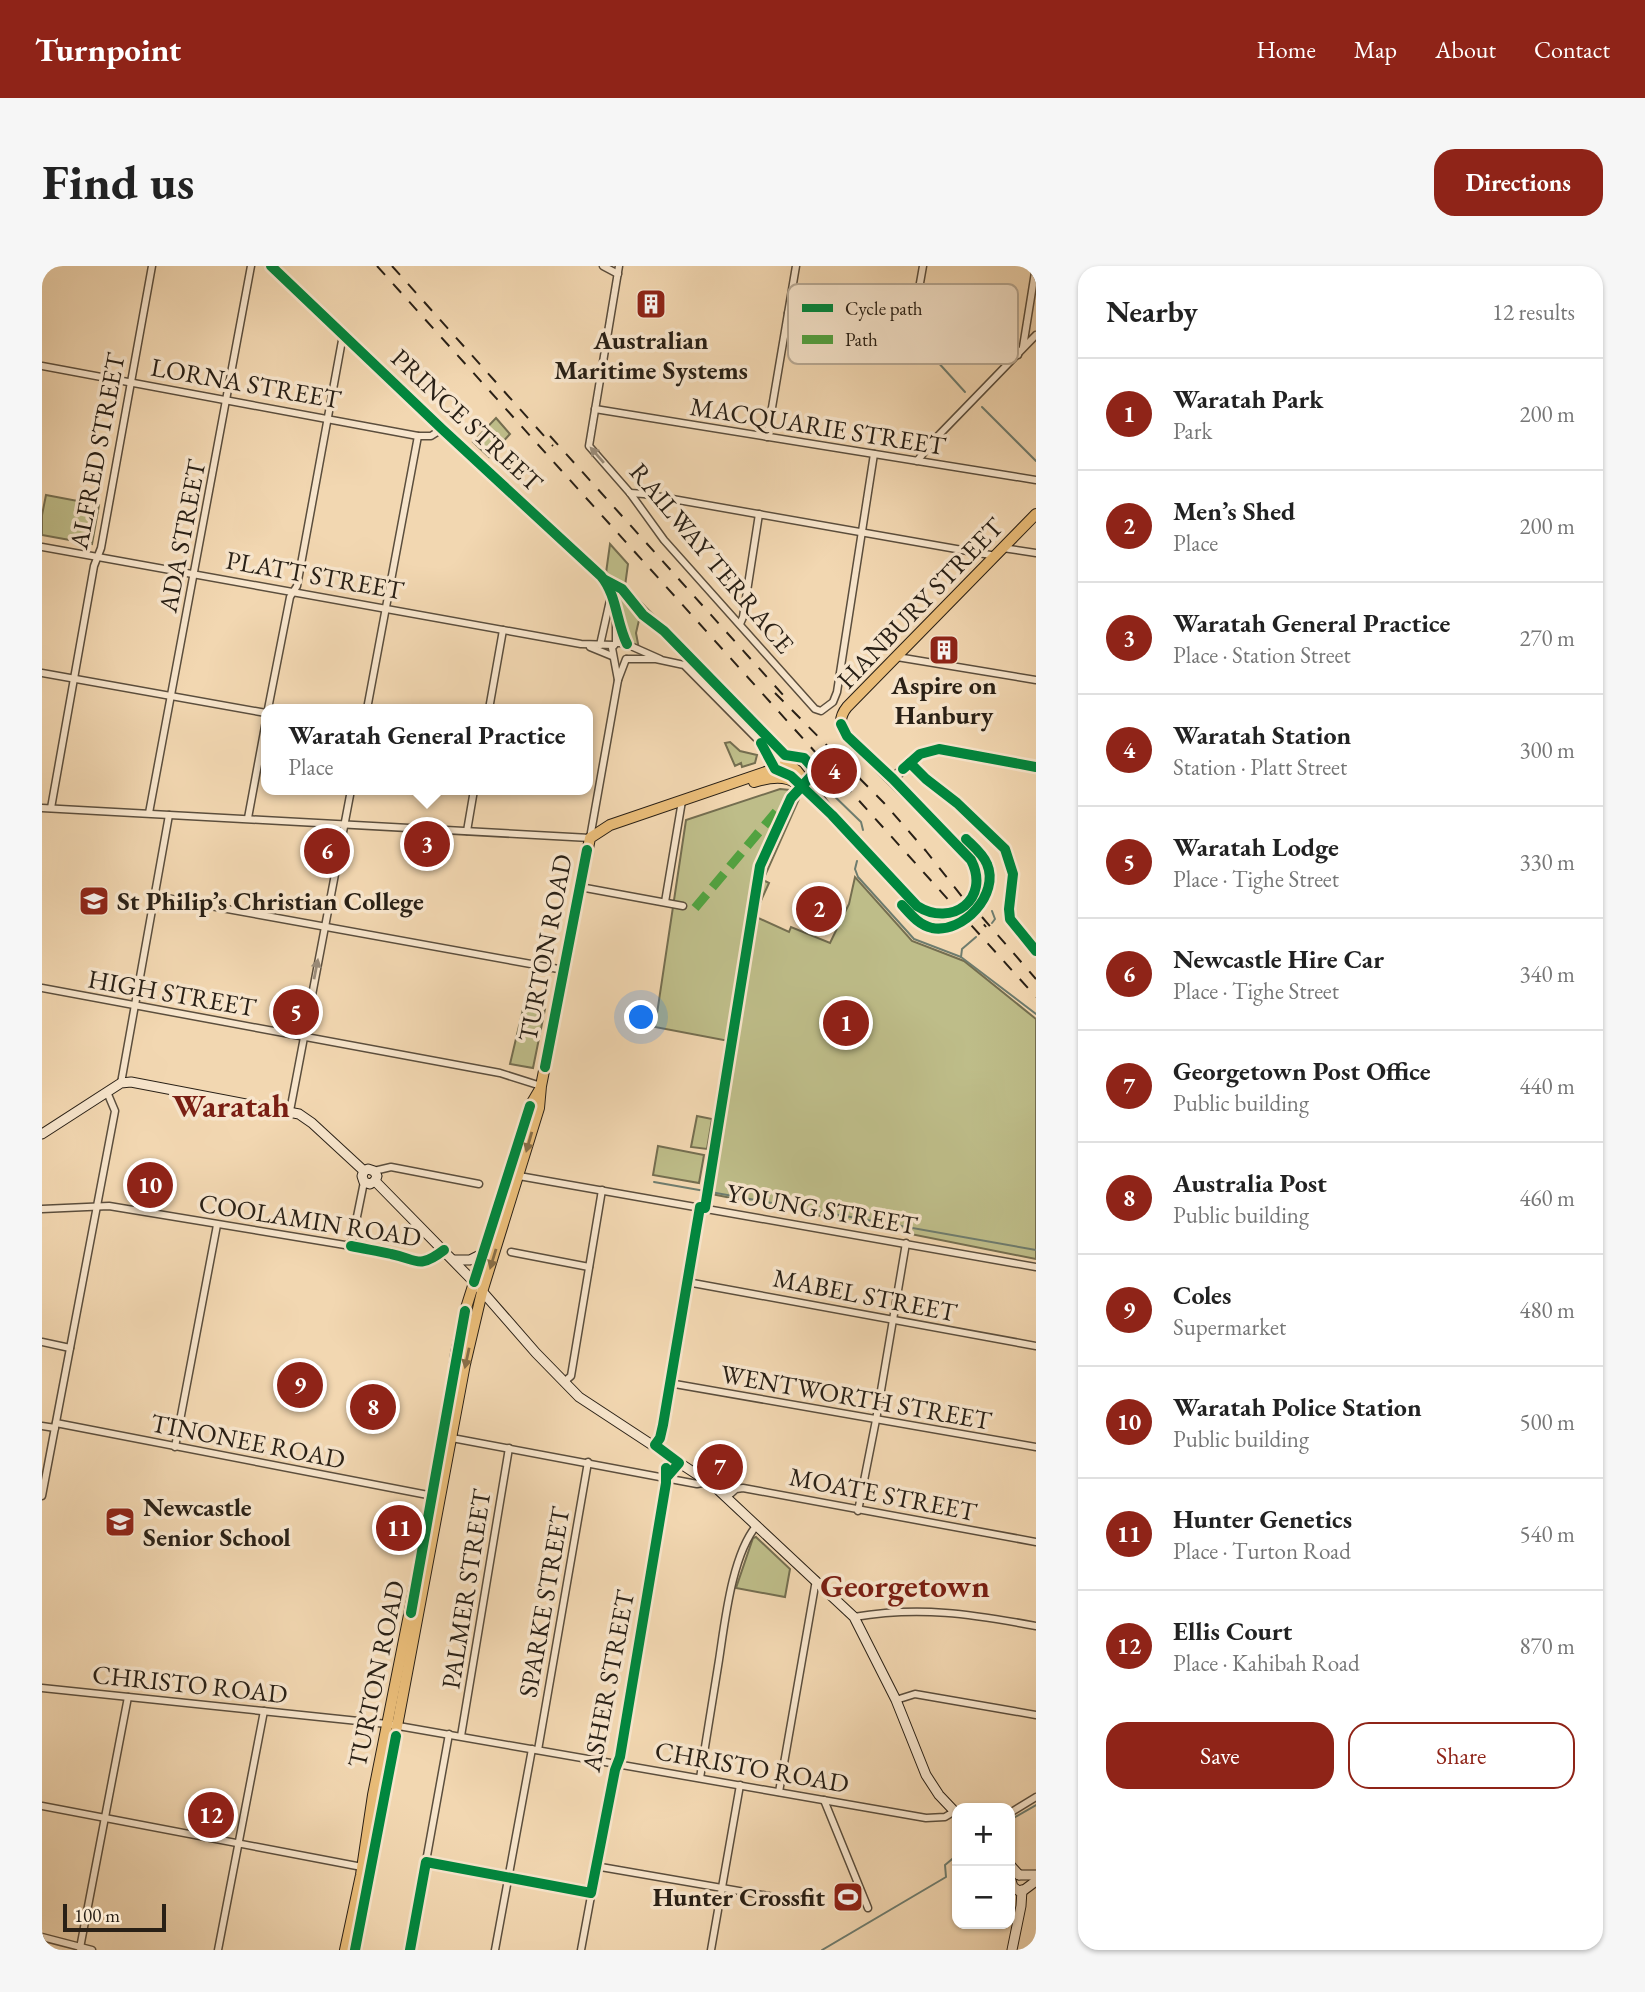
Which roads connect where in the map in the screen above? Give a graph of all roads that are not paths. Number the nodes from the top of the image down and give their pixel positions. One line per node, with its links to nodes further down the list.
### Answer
1 (152, 266): 18 (street, ALFRED STREET)
2 (251, 266): 19 (street, ADA STREET)
3 (271, 266): 13 (street, PRINCE STREET)
4 (603, 266): 9 (street)
5 (619, 266): 9 (street)
6 (796, 266): 10 (street)
7 (923, 266): 11 (street)
8 (1036, 266): 15 (street)
9 (618, 274): 20 (street)
10 (793, 284)
11 (920, 284)
12 (788, 313): 24 (street)
13 (343, 335): 21 (street); 22 (street, PRINCE STREET)
14 (1036, 335): 15 (street)
15 (1020, 352)
16 (1008, 364): 26 (street)
17 (42, 366): 18 (street, LORNA STREET)
18 (132, 382): 19 (street, LORNA STREET); 35 (street, ALFRED STREET)
19 (227, 399): 21 (street, LORNA STREET); 36 (street, ADA STREET)
20 (595, 409): 24 (street, MACQUARIE STREET); 28 (street, RAILWAY TERRACE, one-way to 20)
21 (328, 417): 23 (street, LORNA STREET); 38 (street)
22 (442, 429): 23 (street, LORNA STREET); 37 (street, PRINCE STREET)
23 (418, 436): 39 (street)
24 (766, 437): 25 (street, MACQUARIE STREET)
25 (874, 454): 26 (street, MACQUARIE STREET); 31 (street)
26 (917, 461): 27 (street, MACQUARIE STREET)
27 (1036, 480)
28 (630, 493): 29 (street); 41 (street, RAILWAY TERRACE)
29 (759, 514): 31 (street); 41 (street)
30 (1036, 514): 33 (main road, HANBURY STREET)
31 (862, 531): 33 (street); 41 (street, RAILWAY TERRACE)
32 (42, 547): 35 (street, PLATT STREET)
33 (999, 552): 34 (street); 48 (main road, HANBURY STREET)
34 (1036, 553)
35 (98, 556): 36 (street, PLATT STREET); 52 (street, ALFRED STREET)
36 (194, 574): 38 (street, PLATT STREET); 55 (street, ADA STREET)
37 (611, 591): 40 (street, PRINCE STREET); 45 (street)
38 (293, 592): 39 (street, PLATT STREET); 56 (street)
39 (386, 609): 42 (street, PLATT STREET); 57 (street)
40 (616, 617): 44 (street, PRINCE STREET); 46 (street, PRINCE STREET)
41 (740, 624)
42 (503, 630): 43 (street, PLATT STREET); 58 (street)
43 (581, 644): 45 (street, PLATT STREET); 47 (street, PLATT STREET)
44 (615, 644): 45 (street, PLATT STREET); 46 (street); 47 (street)
45 (600, 645)
46 (628, 645): 49 (street); 50 (street)
47 (613, 657): 49 (street); 54 (street, TURTON ROAD)
48 (897, 657): 53 (street); 65 (main road, HANBURY STREET)
49 (627, 659): 50 (street); 54 (street, TURTON ROAD)
50 (660, 659): 60 (street)
51 (42, 673): 52 (street)
52 (73, 678): 55 (street); 72 (street, ALFRED STREET)
53 (1036, 680)
54 (618, 682): 78 (street, TURTON ROAD)
55 (172, 697): 59 (street); 73 (street, ADA STREET)
56 (268, 704)
57 (368, 704)
58 (490, 704)
59 (261, 710)
60 (761, 743): 62 (street); 64 (street)
61 (261, 747): 75 (street)
62 (789, 766): 64 (main road); 67 (main road)
63 (1036, 767): 65 (street)
64 (774, 768): 67 (main road); 70 (main road)
65 (893, 779): 67 (main road, bridge)
66 (926, 779): 84 (street)
67 (803, 784): 70 (main road)
68 (350, 795): 76 (street)
69 (473, 795): 77 (street)
70 (682, 801): 78 (main road); 81 (street)
71 (42, 808): 72 (street)
72 (51, 808): 73 (street)
73 (149, 813): 74 (street)
74 (169, 815): 75 (street); 80 (street)
75 (248, 818): 76 (street)
76 (345, 824): 77 (street); 83 (street)
77 (467, 831): 78 (street)
78 (590, 838): 79 (main road, TURTON ROAD)
79 (580, 887): 81 (street); 85 (main road, TURTON ROAD)
80 (155, 895): 83 (street); 87 (street)
81 (665, 902): 82 (street)
82 (682, 906)
83 (325, 926): 85 (street); 88 (street, one-way to 83)
84 (1036, 951)
85 (564, 970): 90 (main road, TURTON ROAD)
86 (42, 988): 87 (street, HIGH STREET)
87 (135, 1005): 88 (street, HIGH STREET); 89 (street)
88 (303, 1036): 90 (street, HIGH STREET); 92 (street)
89 (126, 1082): 91 (street); 92 (street)
90 (541, 1086): 96 (main road, TURTON ROAD, one-way to 96); 109 (main road, TURTON ROAD)
91 (107, 1092): 93 (street); 101 (street)
92 (290, 1111): 94 (street)
93 (42, 1134)
94 (364, 1171): 95 (street); 98 (street)
95 (374, 1171): 97 (street); 99 (street)
96 (519, 1176): 100 (street, YOUNG STREET); 115 (main road, TURTON ROAD, one-way to 115)
97 (375, 1181): 98 (street); 107 (street)
98 (364, 1182): 106 (street)
99 (479, 1184)
100 (602, 1190): 102 (street, YOUNG STREET); 111 (street)
101 (97, 1206): 103 (street, COOLAMIN ROAD); 104 (street, COOLAMIN ROAD); 119 (street)
102 (700, 1207): 105 (street, YOUNG STREET); 114 (street)
103 (42, 1209)
104 (217, 1225): 106 (street, COOLAMIN ROAD); 127 (street)
105 (906, 1243): 112 (street, YOUNG STREET); 116 (street)
106 (351, 1246): 107 (street, COOLAMIN ROAD)
107 (444, 1250): 110 (street)
108 (511, 1252): 111 (street)
109 (482, 1254): 110 (street); 113 (main road, TURTON ROAD)
110 (454, 1260): 113 (street)
111 (589, 1267): 120 (street)
112 (1036, 1267)
113 (474, 1282): 115 (street); 135 (main road, TURTON ROAD)
114 (687, 1282): 116 (street, MABEL STREET); 121 (street)
115 (482, 1292): 120 (street); 125 (main road, TURTON ROAD, one-way to 125)
116 (894, 1320): 118 (street, MABEL STREET); 122 (street)
117 (42, 1342): 119 (street)
118 (1036, 1346)
119 (70, 1348): 124 (street)
120 (564, 1382): 126 (street)
121 (669, 1383): 122 (street, WENTWORTH STREET); 126 (street)
122 (876, 1420): 128 (street, WENTWORTH STREET); 137 (street)
123 (42, 1426): 124 (street, TINONEE ROAD)
124 (55, 1426): 127 (street, TINONEE ROAD); 134 (street)
125 (452, 1438): 129 (street); 148 (main road, TURTON ROAD)
126 (655, 1445): 130 (street)
127 (175, 1447): 135 (street, TINONEE ROAD)
128 (1036, 1447)
129 (509, 1448): 131 (street); 150 (street, PALMER STREET)
130 (676, 1460): 132 (street); 133 (street)
131 (588, 1462): 132 (street); 151 (street, SPARKE STREET)
132 (666, 1478): 133 (street); 152 (street, ASHER STREET)
133 (707, 1482): 136 (street)
134 (42, 1496)
135 (433, 1496): 148 (main road, TURTON ROAD)
136 (727, 1497): 137 (street, MOATE STREET); 138 (street)
137 (858, 1511): 139 (street, MOATE STREET)
138 (757, 1525): 140 (street); 153 (street)
139 (1036, 1542)
140 (816, 1580): 141 (street); 155 (street)
141 (854, 1617): 142 (street); 145 (street)
142 (1036, 1626)
143 (42, 1688): 144 (street, CHRISTO ROAD)
144 (128, 1697): 146 (street, CHRISTO ROAD); 162 (street)
145 (896, 1700): 147 (street); 159 (street)
146 (264, 1711): 148 (street, CHRISTO ROAD); 163 (street)
147 (1036, 1715)
148 (393, 1725): 149 (street, CHRISTO ROAD); 167 (main road, TURTON ROAD); 181 (main road, TURTON ROAD)
149 (449, 1734): 150 (street, CHRISTO ROAD); 164 (street)
150 (461, 1736): 151 (street, CHRISTO ROAD)
151 (535, 1749): 152 (street, CHRISTO ROAD); 169 (street, SPARKE STREET)
152 (617, 1763): 153 (street, CHRISTO ROAD); 165 (street, ASHER STREET)
153 (700, 1778): 154 (street, CHRISTO ROAD)
154 (740, 1785): 155 (street, CHRISTO ROAD); 172 (street)
155 (779, 1792): 157 (street, CHRISTO ROAD)
156 (1036, 1797): 160 (street)
157 (824, 1800): 161 (street, CHRISTO ROAD); 175 (street)
158 (42, 1807): 162 (street)
159 (952, 1809)
160 (1015, 1810)
161 (952, 1814)
162 (104, 1818): 163 (street); 177 (street)
163 (239, 1844): 167 (street); 179 (street)
164 (426, 1862): 169 (street); 182 (street)
165 (595, 1866): 172 (street); 173 (street, ASHER STREET)
166 (1010, 1866): 171 (street)
167 (362, 1867): 180 (main road, TURTON ROAD)
168 (1036, 1875): 171 (street)
169 (508, 1877): 173 (street); 183 (street, SPARKE STREET)
170 (1036, 1881): 171 (street)
171 (1018, 1882): 186 (street)
172 (722, 1888): 174 (street); 185 (street)
173 (591, 1893): 184 (street, ASHER STREET)
174 (803, 1902)
175 (868, 1908)
176 (42, 1937): 177 (street)
177 (80, 1948): 178 (street)
178 (92, 1950)
179 (218, 1950)
180 (345, 1950)
181 (355, 1950)
182 (410, 1950)
183 (495, 1950)
184 (581, 1950)
185 (711, 1950)
186 (1012, 1950)

